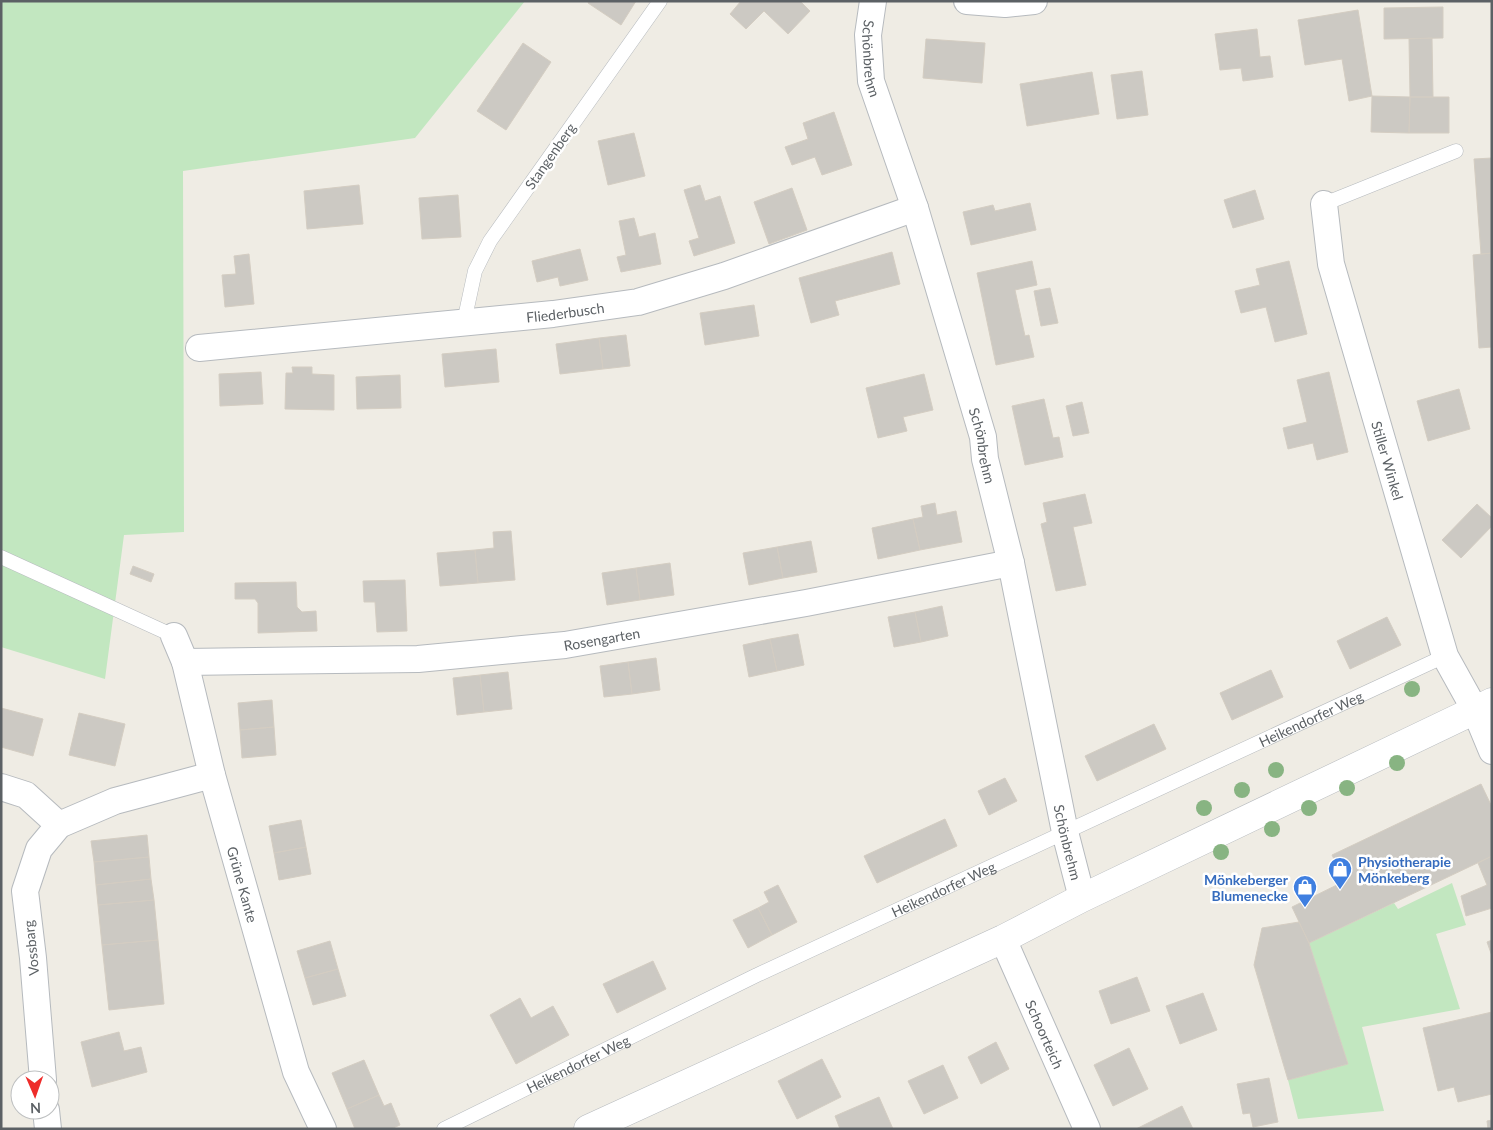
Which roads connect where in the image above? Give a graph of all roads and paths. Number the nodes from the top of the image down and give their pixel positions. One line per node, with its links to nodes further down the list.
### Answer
1 (660, 1): 8 (lane, Stangenberg)
2 (873, 1): 7 (street, Schönbrehm)
3 (967, 1): 4 (street)
4 (1034, 1)
5 (1456, 151): 6 (lane)
6 (1324, 204): 13 (street, Stiller Winkel)
7 (915, 208): 8 (street, Fliederbusch); 11 (street, Schönbrehm)
8 (464, 322): 9 (street, Fliederbusch)
9 (199, 348)
10 (1, 557): 12 (lane)
11 (1011, 563): 14 (street, Rosengarten); 20 (street, Schönbrehm)
12 (174, 636): 14 (street, Grüne Kante)
13 (1445, 656): 15 (street, Stiller Winkel); 20 (lane, Heikendorfer Weg)
14 (185, 662): 17 (street, Grüne Kante)
15 (1483, 706): 16 (street, Stiller Winkel); 21 (street)
16 (1492, 751)
17 (212, 775): 19 (street, Vossbarg); 24 (street, Grüne Kante)
18 (1, 788): 19 (street)
19 (59, 825): 23 (street, Vossbarg)
20 (1065, 832): 21 (street, Schönbrehm); 25 (lane, Heikendorfer Weg)
21 (1082, 898): 22 (street)
22 (1003, 939): 26 (street); 27 (street, Schoorteich)
23 (42, 1070)
24 (323, 1129)
25 (444, 1129)
26 (588, 1129)
27 (1087, 1129)

